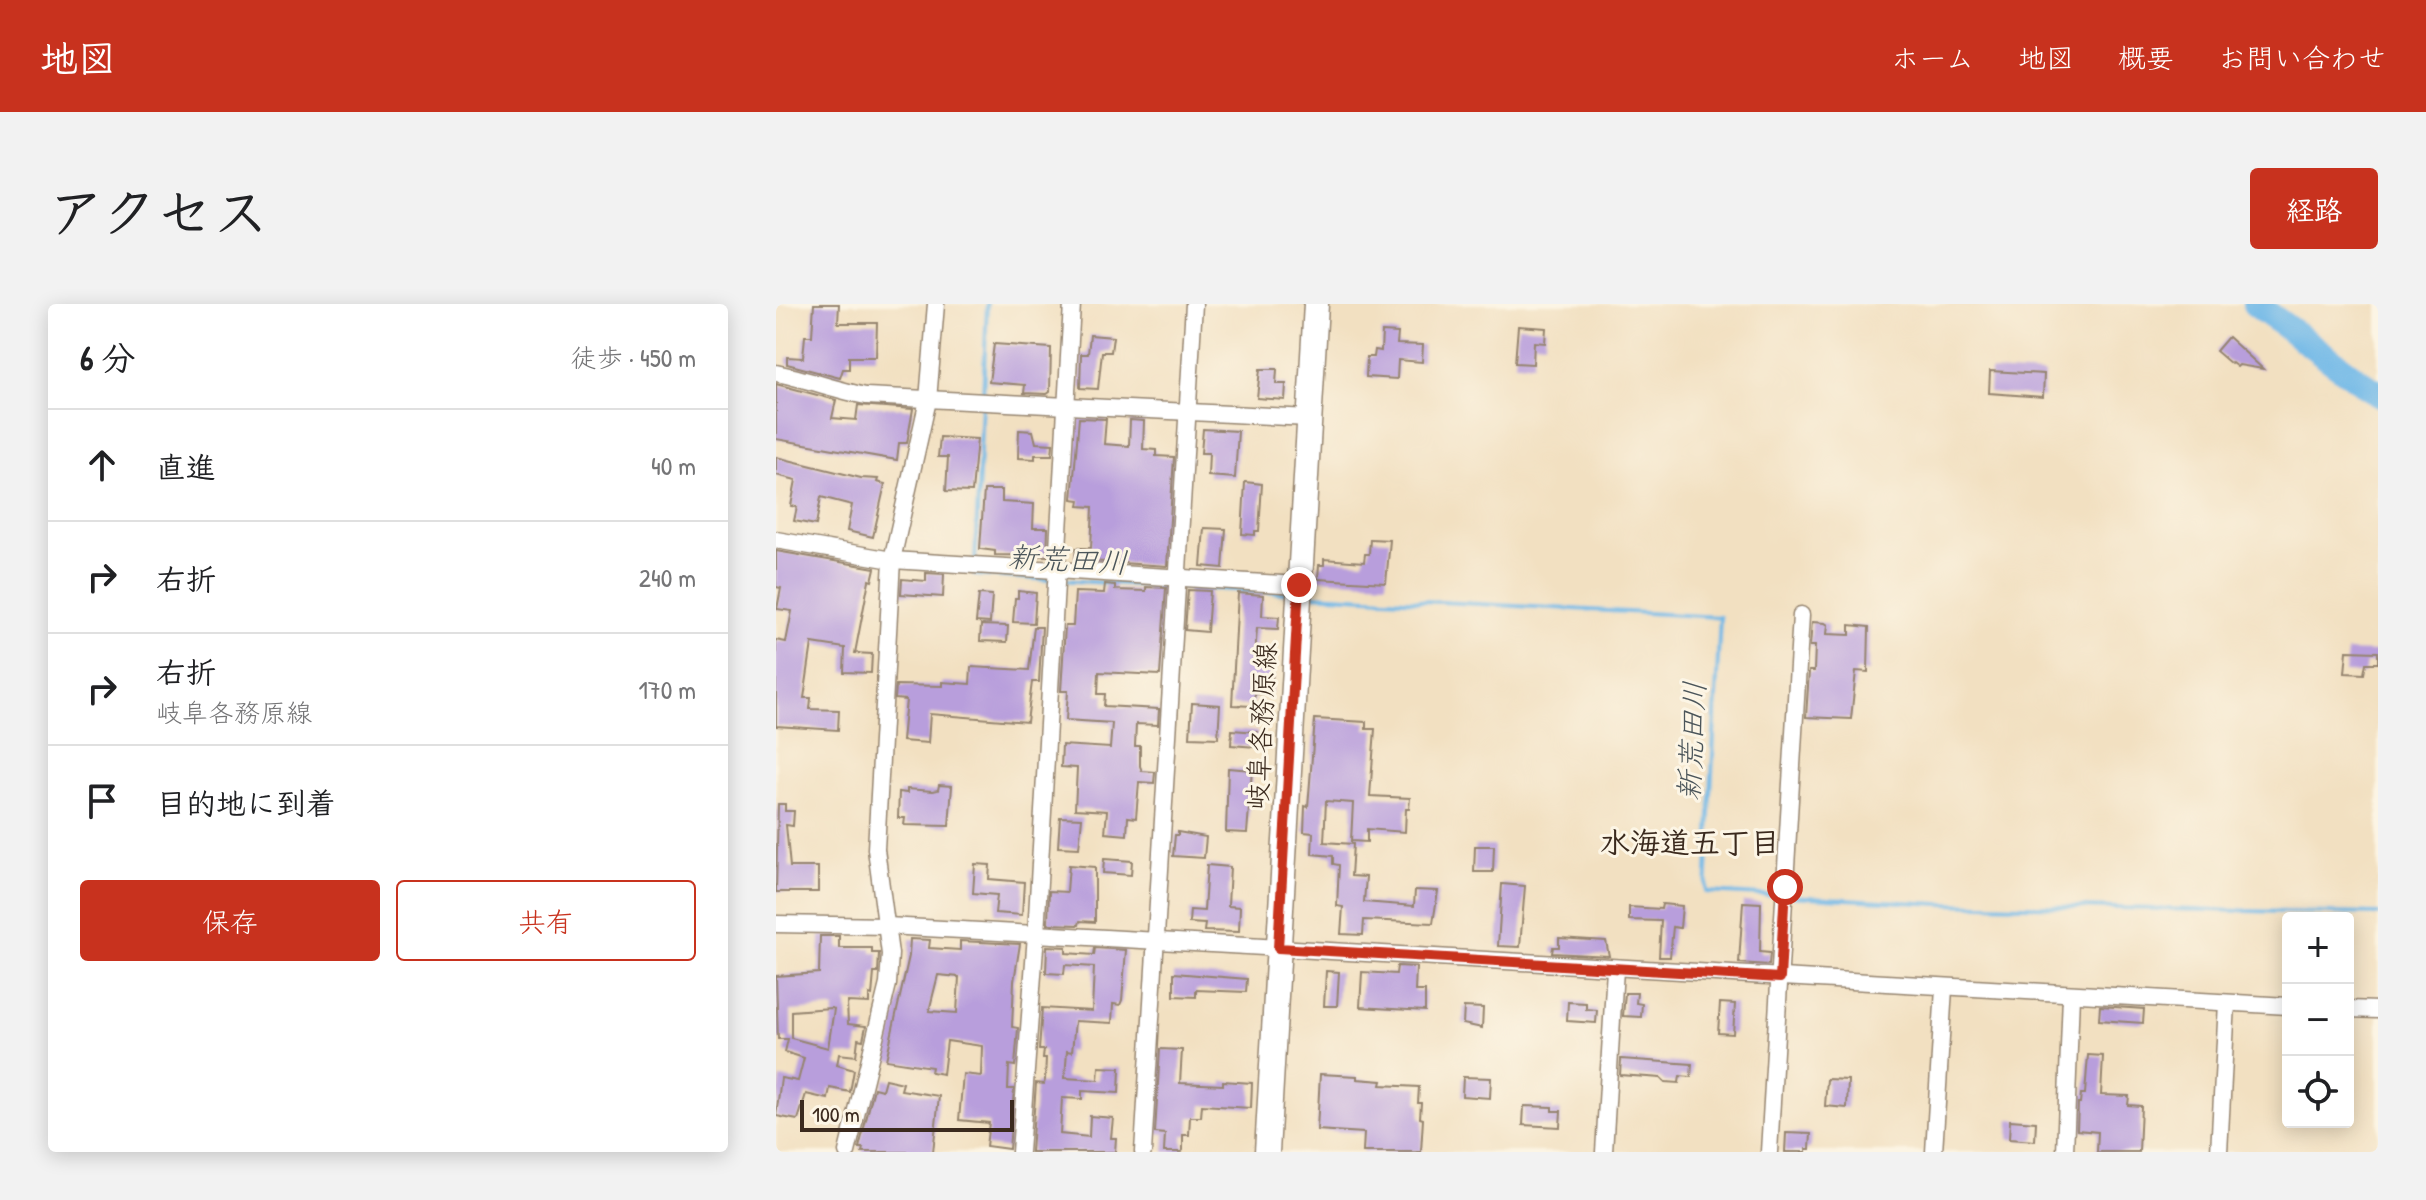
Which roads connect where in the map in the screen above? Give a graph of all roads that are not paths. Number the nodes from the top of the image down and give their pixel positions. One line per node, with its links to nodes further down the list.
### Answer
1 (936, 304): 6 (street)
2 (1072, 304): 7 (street)
3 (1194, 304): 8 (street)
4 (1316, 304): 9 (main road, 岐阜各務原線)
5 (776, 373): 6 (street)
6 (928, 400): 7 (street); 11 (street)
7 (1066, 406): 8 (street); 12 (street)
8 (1187, 413): 9 (street); 13 (street)
9 (1309, 418): 14 (main road, 岐阜各務原線)
10 (776, 540): 11 (street)
11 (892, 560): 12 (street); 17 (street)
12 (1057, 578): 13 (street); 18 (street)
13 (1177, 585): 14 (street); 19 (street)
14 (1299, 585): 20 (main road, 岐阜各務原線)
15 (1801, 615): 22 (street)
16 (776, 924): 17 (street)
17 (887, 926): 18 (street); 29 (street)
18 (1036, 934): 19 (street); 30 (street)
19 (1157, 941): 20 (street); 31 (street)
20 (1278, 948): 21 (street); 32 (main road, 岐阜各務原線)
21 (1615, 969): 22 (street); 33 (street)
22 (1780, 978): 23 (street); 34 (street)
23 (1944, 988): 24 (street); 35 (street)
24 (2071, 995): 25 (street); 36 (street)
25 (2227, 1003): 26 (street); 37 (street)
26 (2282, 1006)
27 (2354, 1009): 28 (street)
28 (2378, 1010)
29 (847, 1152)
30 (1020, 1152)
31 (1143, 1152)
32 (1267, 1152)
33 (1604, 1152)
34 (1769, 1152)
35 (1934, 1152)
36 (2065, 1152)
37 (2219, 1152)

